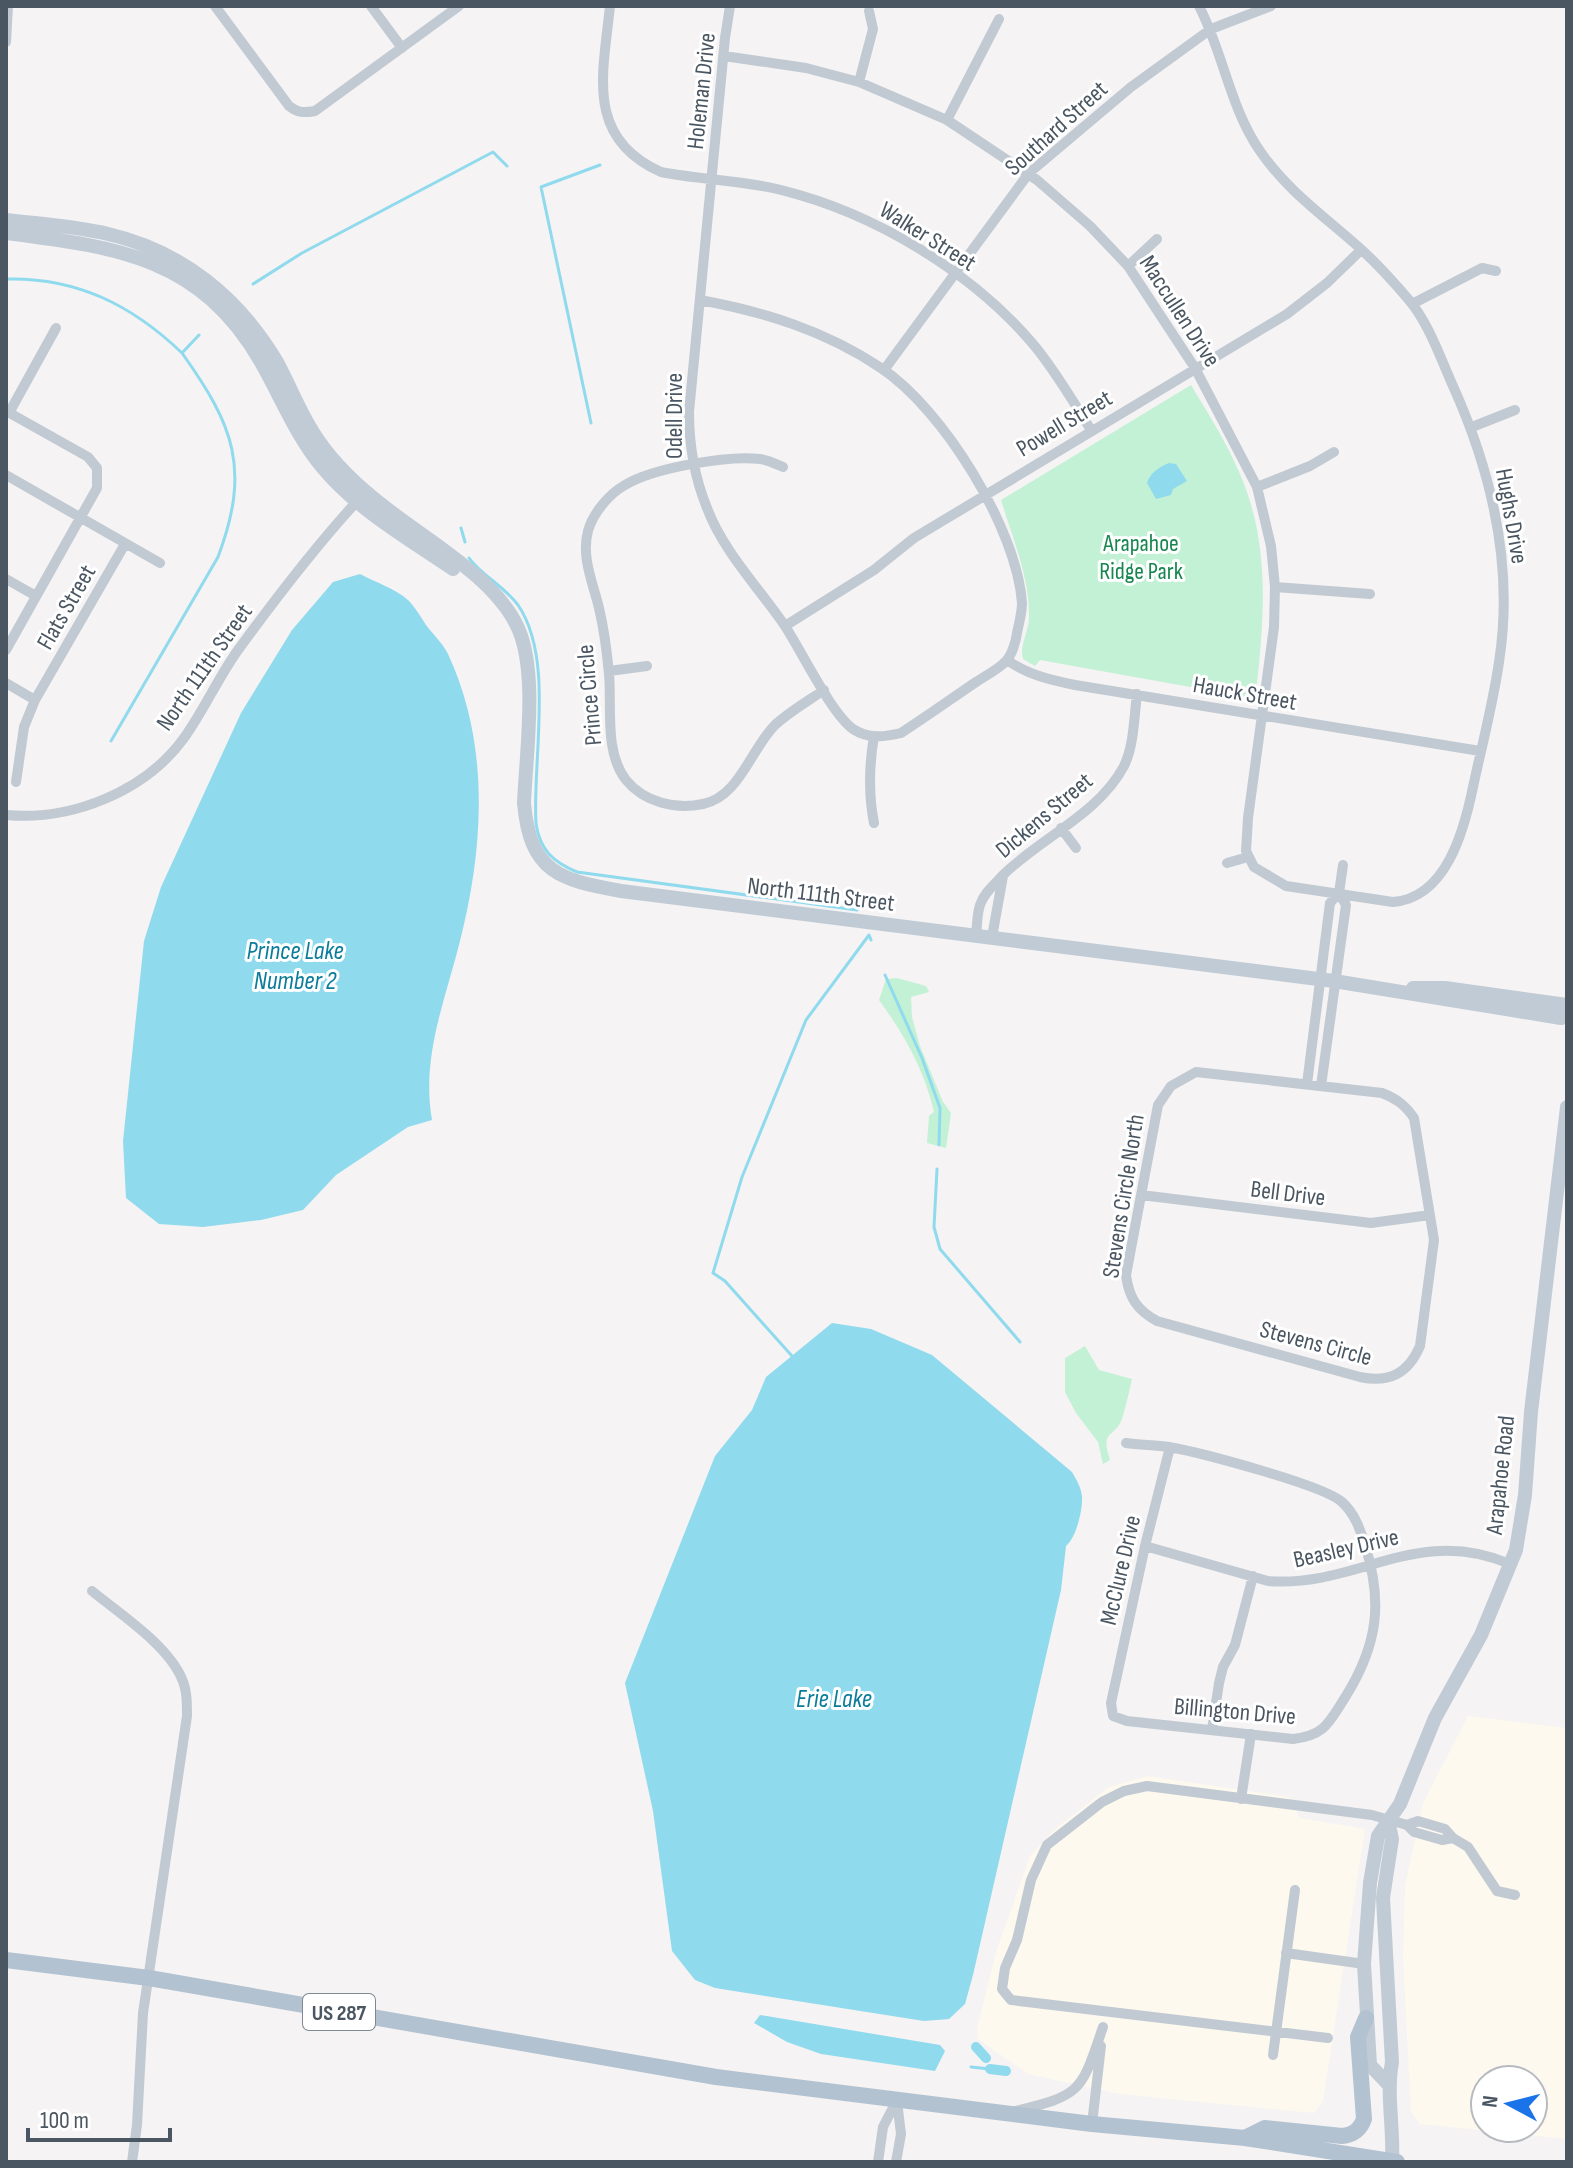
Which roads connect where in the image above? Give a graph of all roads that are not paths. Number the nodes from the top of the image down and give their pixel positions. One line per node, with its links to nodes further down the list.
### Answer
1 (8, 6): 12 (street)
2 (215, 6): 13 (street)
3 (371, 6): 13 (street)
4 (459, 6): 13 (street)
5 (610, 6): 18 (street, Walker Street)
6 (730, 6): 14 (street, Holeman Drive)
7 (1199, 6): 11 (street)
8 (1271, 6): 11 (street, Southard Street)
9 (869, 11): 15 (street)
10 (999, 19): 16 (street)
11 (1211, 29): 17 (street, Southard Street); 22 (street, Hughs Drive)
12 (6, 42)
13 (402, 48)
14 (724, 56): 15 (street, Maccullen Drive); 18 (street, Holeman Drive)
15 (859, 82): 16 (street, Maccullen Drive)
16 (947, 120): 17 (street, Maccullen Drive)
17 (1029, 173): 23 (street, Maccullen Drive); 25 (street, Southard Street)
18 (712, 179): 25 (street, Walker Street); 26 (street, Odell Drive)
19 (6, 220): 41 (street)
20 (6, 233): 41 (street)
21 (1157, 239): 23 (street)
22 (1361, 250): 27 (street, Hughs Drive); 29 (street, Powell Street)
23 (1128, 266): 29 (street, Maccullen Drive)
24 (1496, 271): 27 (street)
25 (955, 273): 30 (street, Southard Street); 34 (street, Walker Street)
26 (700, 300): 30 (street); 36 (street, Odell Drive)
27 (1412, 304): 33 (street, Hughs Drive)
28 (56, 328): 32 (street)
29 (1195, 368): 34 (street, Powell Street); 39 (street, Maccullen Drive)
30 (884, 370): 40 (street)
31 (1515, 410): 33 (street)
32 (7, 412): 42 (street)
33 (1472, 427): 60 (street, Hughs Drive)
34 (1091, 430): 40 (street, Powell Street)
35 (1334, 452): 39 (street)
36 (692, 465): 37 (street, Prince Circle); 49 (street, Odell Drive); 53 (street, Prince Circle)
37 (783, 467)
38 (6, 475): 42 (street)
39 (1257, 487): 46 (street, Maccullen Drive)
40 (985, 495): 49 (street, Powell Street); 51 (street)
41 (361, 497): 62 (street, North 111th Street); 71 (street, North 111th Street)
42 (81, 517): 43 (street); 48 (street)
43 (125, 544): 44 (street); 57 (street, Flats Street)
44 (160, 563)
45 (6, 579): 48 (street)
46 (1275, 587): 47 (street); 58 (street, Maccullen Drive)
47 (1370, 594)
48 (36, 596): 50 (street)
49 (785, 626): 55 (street, Odell Drive)
50 (6, 650)
51 (1007, 660): 56 (street, Hauck Street); 59 (street)
52 (647, 666): 53 (street)
53 (609, 671): 55 (street, Prince Circle)
54 (6, 683): 57 (street)
55 (824, 690): 59 (street, Odell Drive)
56 (1137, 694): 58 (street, Hauck Street); 64 (street, Dickens Street)
57 (35, 700): 61 (street, Flats Street)
58 (1262, 717): 60 (street, Hauck Street); 66 (street, Maccullen Drive)
59 (874, 736): 63 (street)
60 (1480, 751): 70 (street, Hughs Drive)
61 (16, 782)
62 (6, 815)
63 (874, 823)
64 (1061, 828): 65 (street); 69 (street, Dickens Street)
65 (1076, 848)
66 (1248, 857): 67 (street); 70 (street, Hughs Drive)
67 (1227, 863)
68 (1343, 865): 70 (street)
69 (1003, 876): 71 (street, Dickens Street); 72 (street, Dickens Street)
70 (1339, 893): 73 (street); 73 (street)
71 (976, 935): 72 (street, North 111th Street)
72 (992, 937): 73 (street, North 111th Street)
73 (1327, 980): 74 (street, North 111th Street); 77 (street); 78 (street)
74 (1387, 988): 75 (street, North 111th Street); 76 (street, North 111th Street)
75 (1567, 1005)
76 (1567, 1016)
77 (1307, 1084): 78 (street, Stevens Circle); 79 (street, Stevens Circle)
78 (1321, 1086): 82 (street, Stevens Circle)
79 (1165, 1093): 81 (street, Stevens Circle North)
80 (1567, 1107): 88 (street, Arapahoe Road)
81 (1141, 1195): 82 (street, Bell Drive); 83 (street, Stevens Circle North)
82 (1430, 1215): 83 (street, Stevens Circle)
83 (1135, 1304)
84 (1126, 1443): 85 (street, Billington Drive)
85 (1170, 1447): 86 (street, McClure Drive); 87 (street, Billington Drive)
86 (1145, 1546): 89 (street, Beasley Drive); 91 (street, McClure Drive)
87 (1371, 1564): 88 (street, Beasley Drive); 89 (street, Beasley Drive); 93 (street, Billington Drive)
88 (1510, 1564): 95 (street, Arapahoe Road)
89 (1253, 1576): 92 (street)
90 (92, 1591): 101 (street)
91 (1111, 1703): 92 (street, Billington Drive)
92 (1212, 1730): 93 (street, Billington Drive)
93 (1251, 1734): 94 (street)
94 (1241, 1799): 95 (street); 102 (street)
95 (1388, 1821): 97 (street); 100 (street, Arapahoe Road); 108 (street, Arapahoe Road)
96 (1295, 1890): 98 (street)
97 (1515, 1895)
98 (1286, 1953): 100 (street); 105 (street)
99 (6, 1960): 101 (main road, US 287)
100 (1364, 1964): 103 (street, Arapahoe Road)
101 (149, 1978): 109 (main road, US 287); 113 (street)
102 (1105, 2011): 104 (street); 105 (street)
103 (1366, 2018): 108 (street, Arapahoe Road); 112 (main road)
104 (1103, 2027): 110 (street); 111 (street)
105 (1276, 2032): 106 (street); 107 (street)
106 (1328, 2038)
107 (1273, 2055)
108 (1388, 2084): 116 (street, Arapahoe Road)
109 (897, 2100): 110 (main road, US 287); 114 (street); 115 (street)
110 (1004, 2113): 111 (main road, US 287)
111 (1092, 2124): 112 (main road, US 287)
112 (1245, 2138): 116 (main road, US 287)
113 (132, 2162)
114 (878, 2162)
115 (896, 2162)
116 (1394, 2162)

